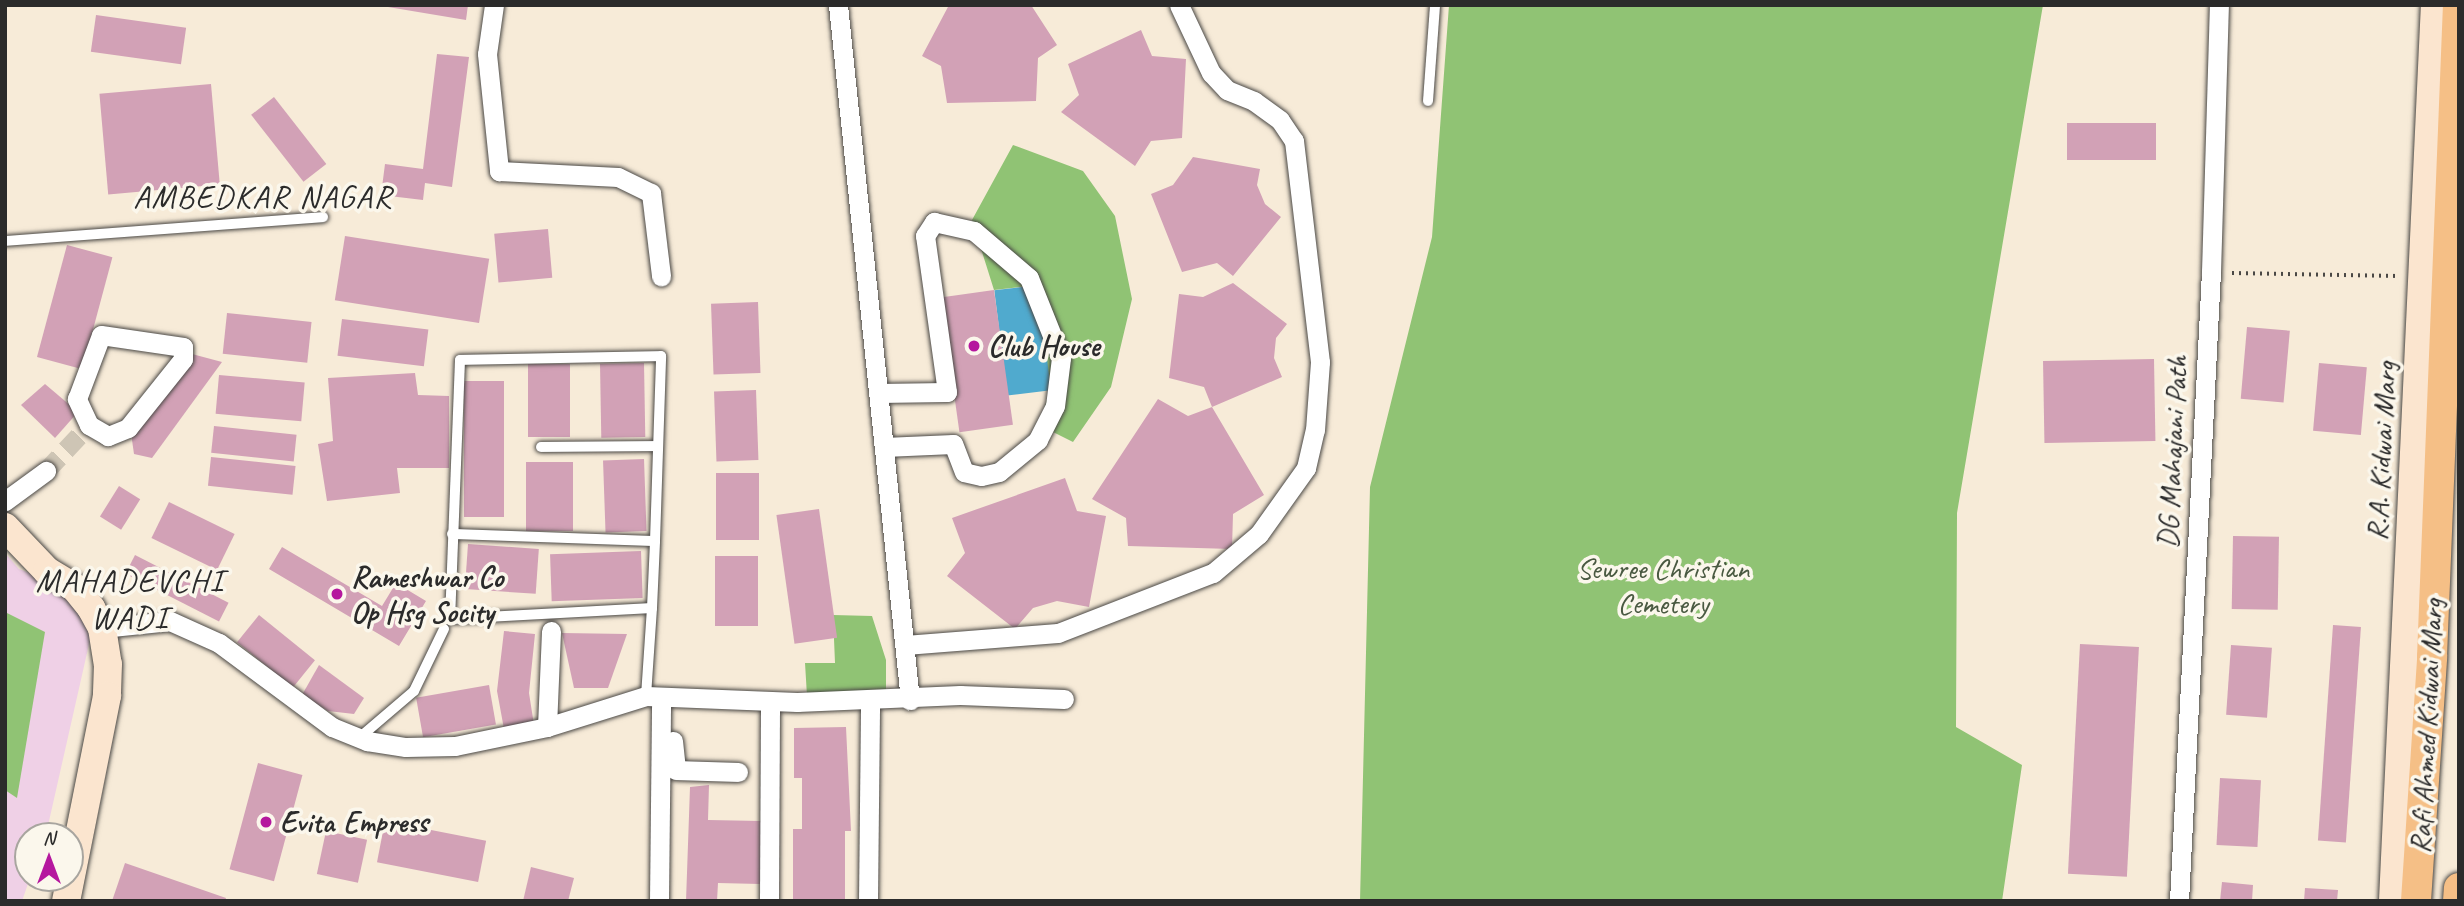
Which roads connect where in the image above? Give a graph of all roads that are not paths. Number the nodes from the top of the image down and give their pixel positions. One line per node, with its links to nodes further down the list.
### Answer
1 (495, 5): 12 (street)
2 (838, 5): 13 (street)
3 (1179, 5): 27 (street)
4 (1435, 5): 8 (lane)
5 (2219, 5): 44 (street, DG Mahajani Path)
6 (2435, 5): 9 (street, R.A. Kidwai Marg)
7 (2458, 5): 9 (main road, Rafi Ahmed Kidwai Marg)
8 (1428, 101)
9 (2437, 208): 45 (street, R.A. Kidwai Marg); 46 (main road, Rafi Ahmed Kidwai Marg)
10 (323, 218): 11 (lane)
11 (5, 241)
12 (661, 276)
13 (878, 393): 17 (street); 17 (street)
14 (89, 425): 14 (street)
15 (658, 446): 16 (lane); 21 (lane); 22 (lane)
16 (541, 447)
17 (884, 447): 27 (street)
18 (46, 471): 19 (street)
19 (5, 501)
20 (5, 527): 24 (street)
21 (453, 534): 22 (lane); 23 (lane)
22 (655, 541): 23 (lane)
23 (652, 608): 30 (lane)
24 (102, 628): 36 (street); 40 (street)
25 (444, 629): 36 (lane)
26 (551, 631): 35 (street)
27 (905, 645): 28 (street)
28 (910, 699): 29 (street); 32 (street)
29 (1064, 699)
30 (664, 700): 33 (street); 35 (street); 37 (street)
31 (770, 701): 32 (street); 33 (street); 42 (street)
32 (870, 701): 43 (street)
33 (701, 704): 34 (street)
34 (732, 709)
35 (547, 727): 36 (street)
36 (358, 738)
37 (667, 760): 38 (street); 41 (street)
38 (738, 772)
39 (2459, 888): 47 (main road)
40 (66, 901)
41 (659, 901)
42 (769, 901)
43 (868, 901)
44 (2179, 901)
45 (2393, 901)
46 (2416, 901)
47 (2458, 901)

